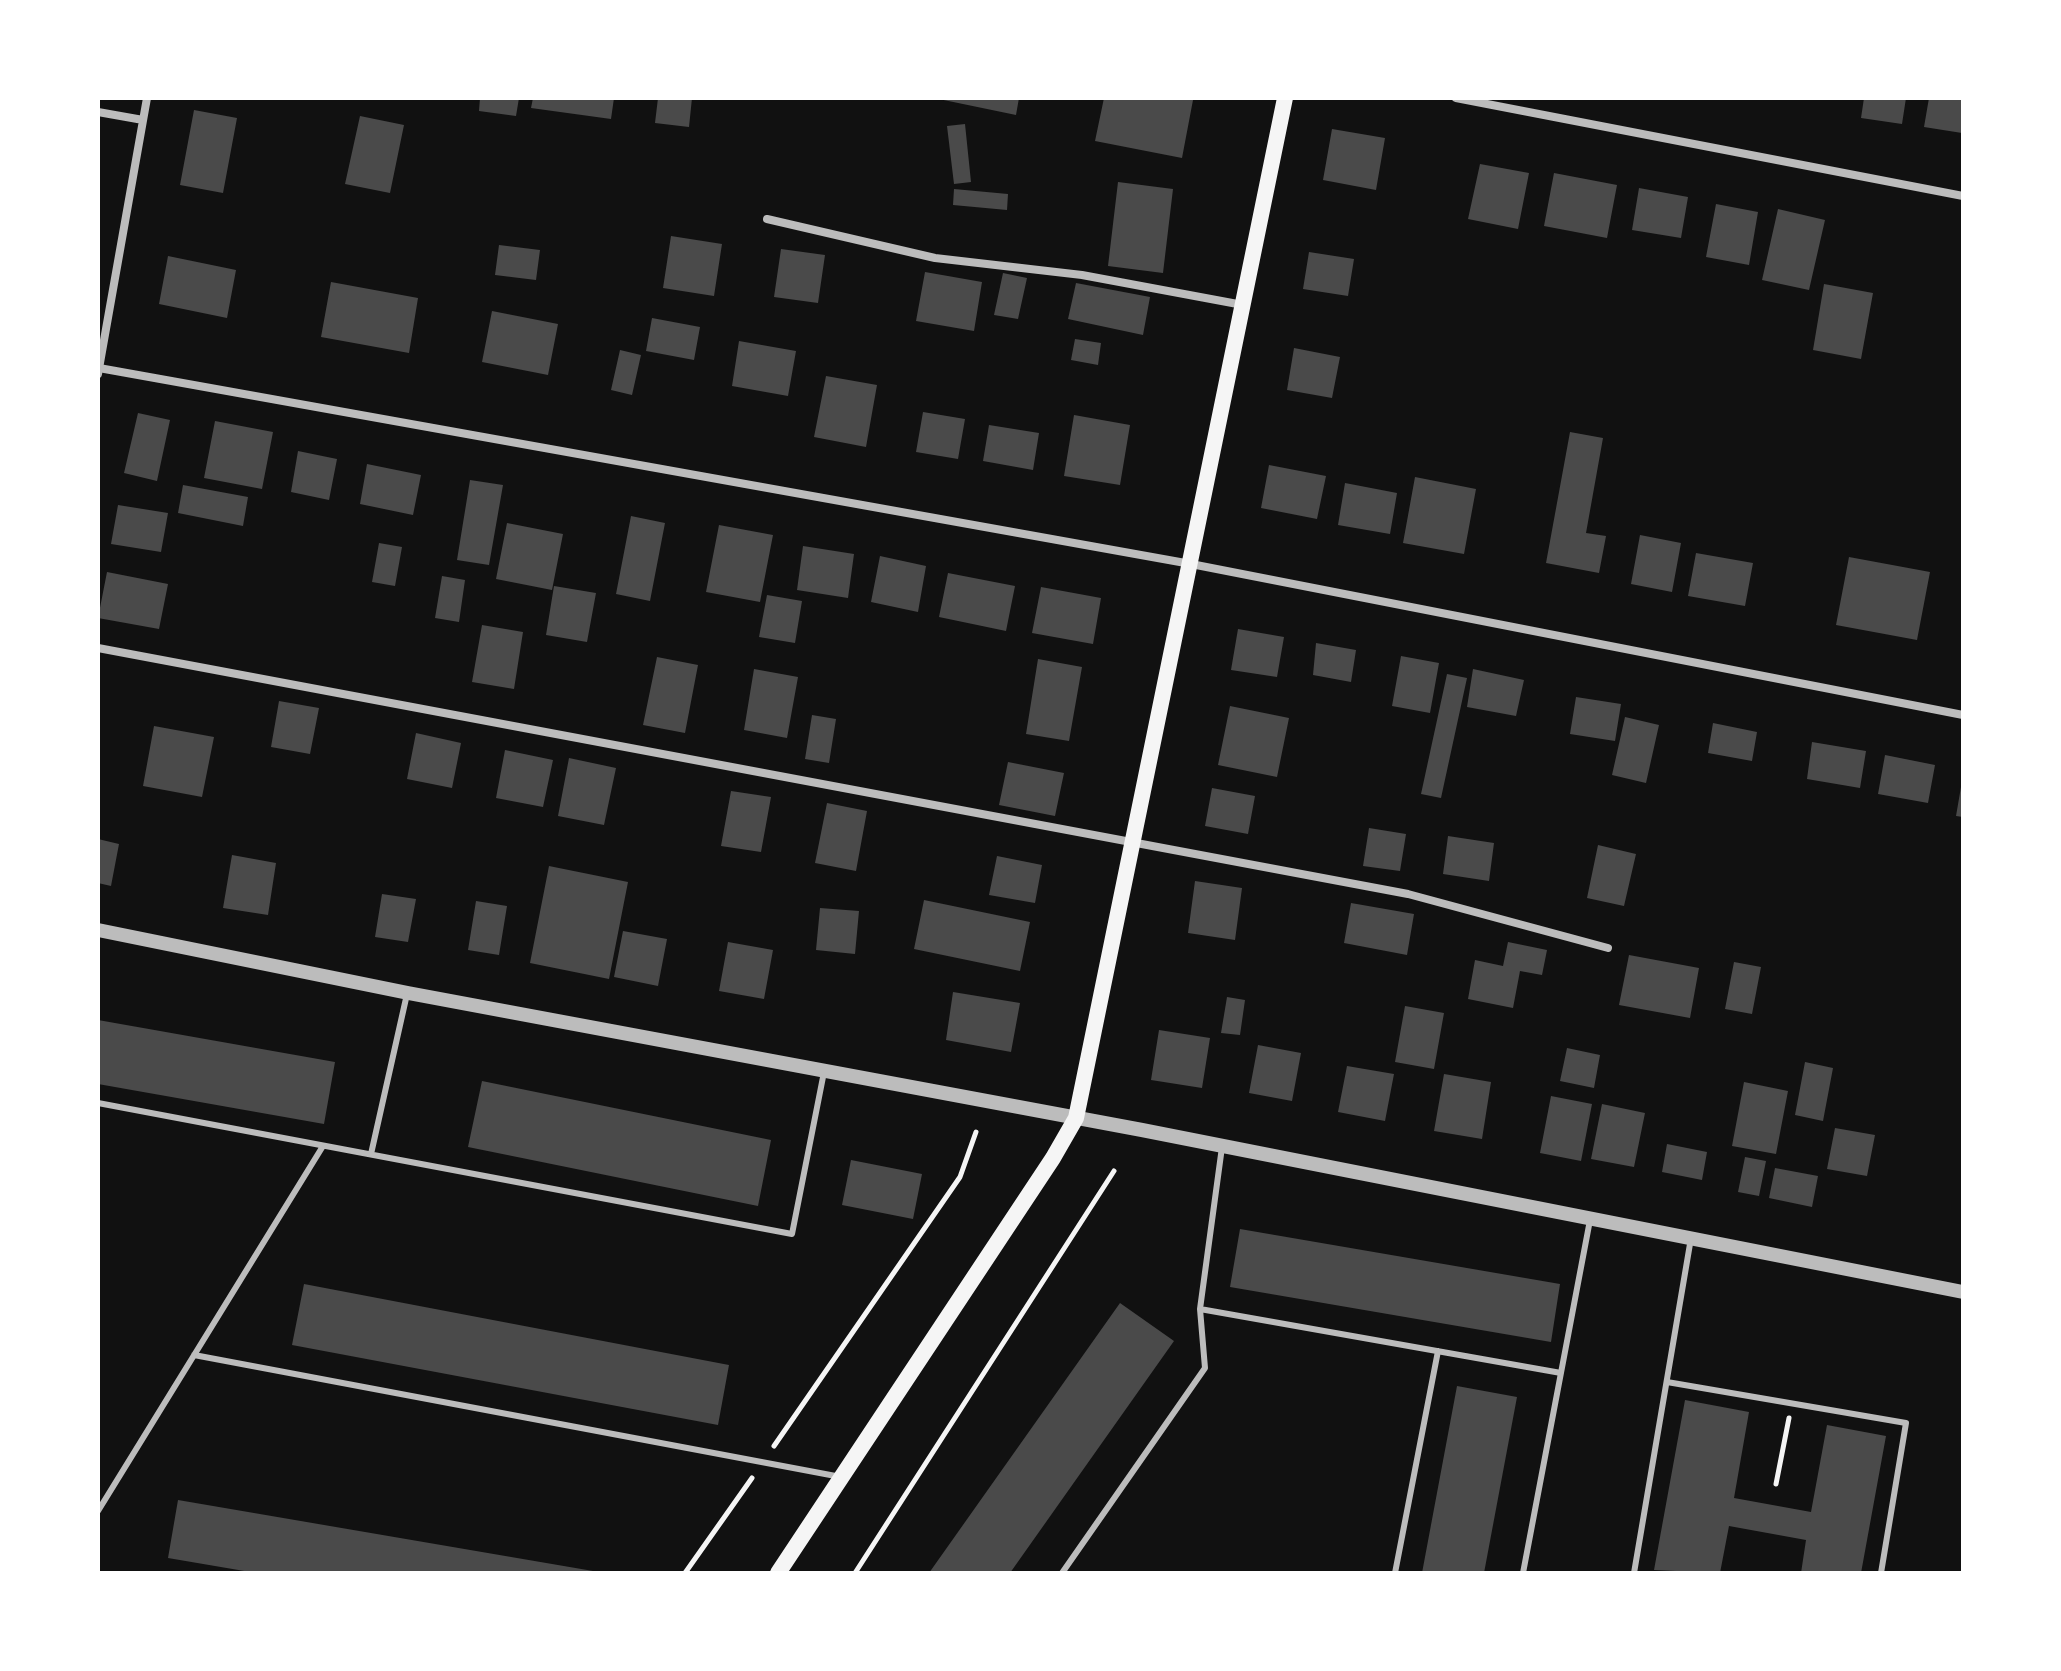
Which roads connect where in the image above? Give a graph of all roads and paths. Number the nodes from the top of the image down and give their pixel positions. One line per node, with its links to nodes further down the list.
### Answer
1 (147, 98): 5 (street)
2 (1285, 98): 8 (main road)
3 (1456, 98): 6 (street)
4 (98, 112): 5 (street)
5 (143, 120): 9 (street)
6 (1963, 196)
7 (767, 219): 8 (street)
8 (1244, 305): 10 (main road)
9 (99, 371): 10 (street)
10 (1191, 564): 12 (street); 13 (main road)
11 (98, 648): 13 (street)
12 (1963, 715)
13 (1134, 841): 15 (street); 19 (main road)
14 (98, 930): 16 (street)
15 (1608, 948)
16 (408, 993): 17 (street); 23 (lane)
17 (824, 1071): 19 (street); 23 (lane)
18 (98, 1103): 21 (lane)
19 (1076, 1118): 22 (street); 35 (main road)
20 (976, 1132): 34 (path)
21 (323, 1146): 23 (lane); 30 (lane)
22 (1222, 1147): 25 (street); 28 (lane)
23 (371, 1154)
24 (1114, 1171): 40 (path)
25 (1590, 1220): 26 (street); 31 (lane)
26 (1691, 1238): 27 (street); 32 (lane)
27 (1963, 1292)
28 (1200, 1309): 29 (lane); 41 (lane)
29 (1438, 1351): 31 (lane); 42 (lane)
30 (194, 1355): 34 (lane); 37 (lane)
31 (1561, 1373): 43 (lane)
32 (1667, 1382): 33 (lane); 44 (lane)
33 (1791, 1403): 36 (path); 45 (lane)
34 (762, 1464): 35 (lane); 38 (path)
35 (841, 1477): 39 (main road)
36 (1776, 1484)
37 (98, 1511)
38 (685, 1573)
39 (778, 1573)
40 (855, 1573)
41 (1062, 1573)
42 (1395, 1573)
43 (1523, 1573)
44 (1634, 1573)
45 (1881, 1573)

